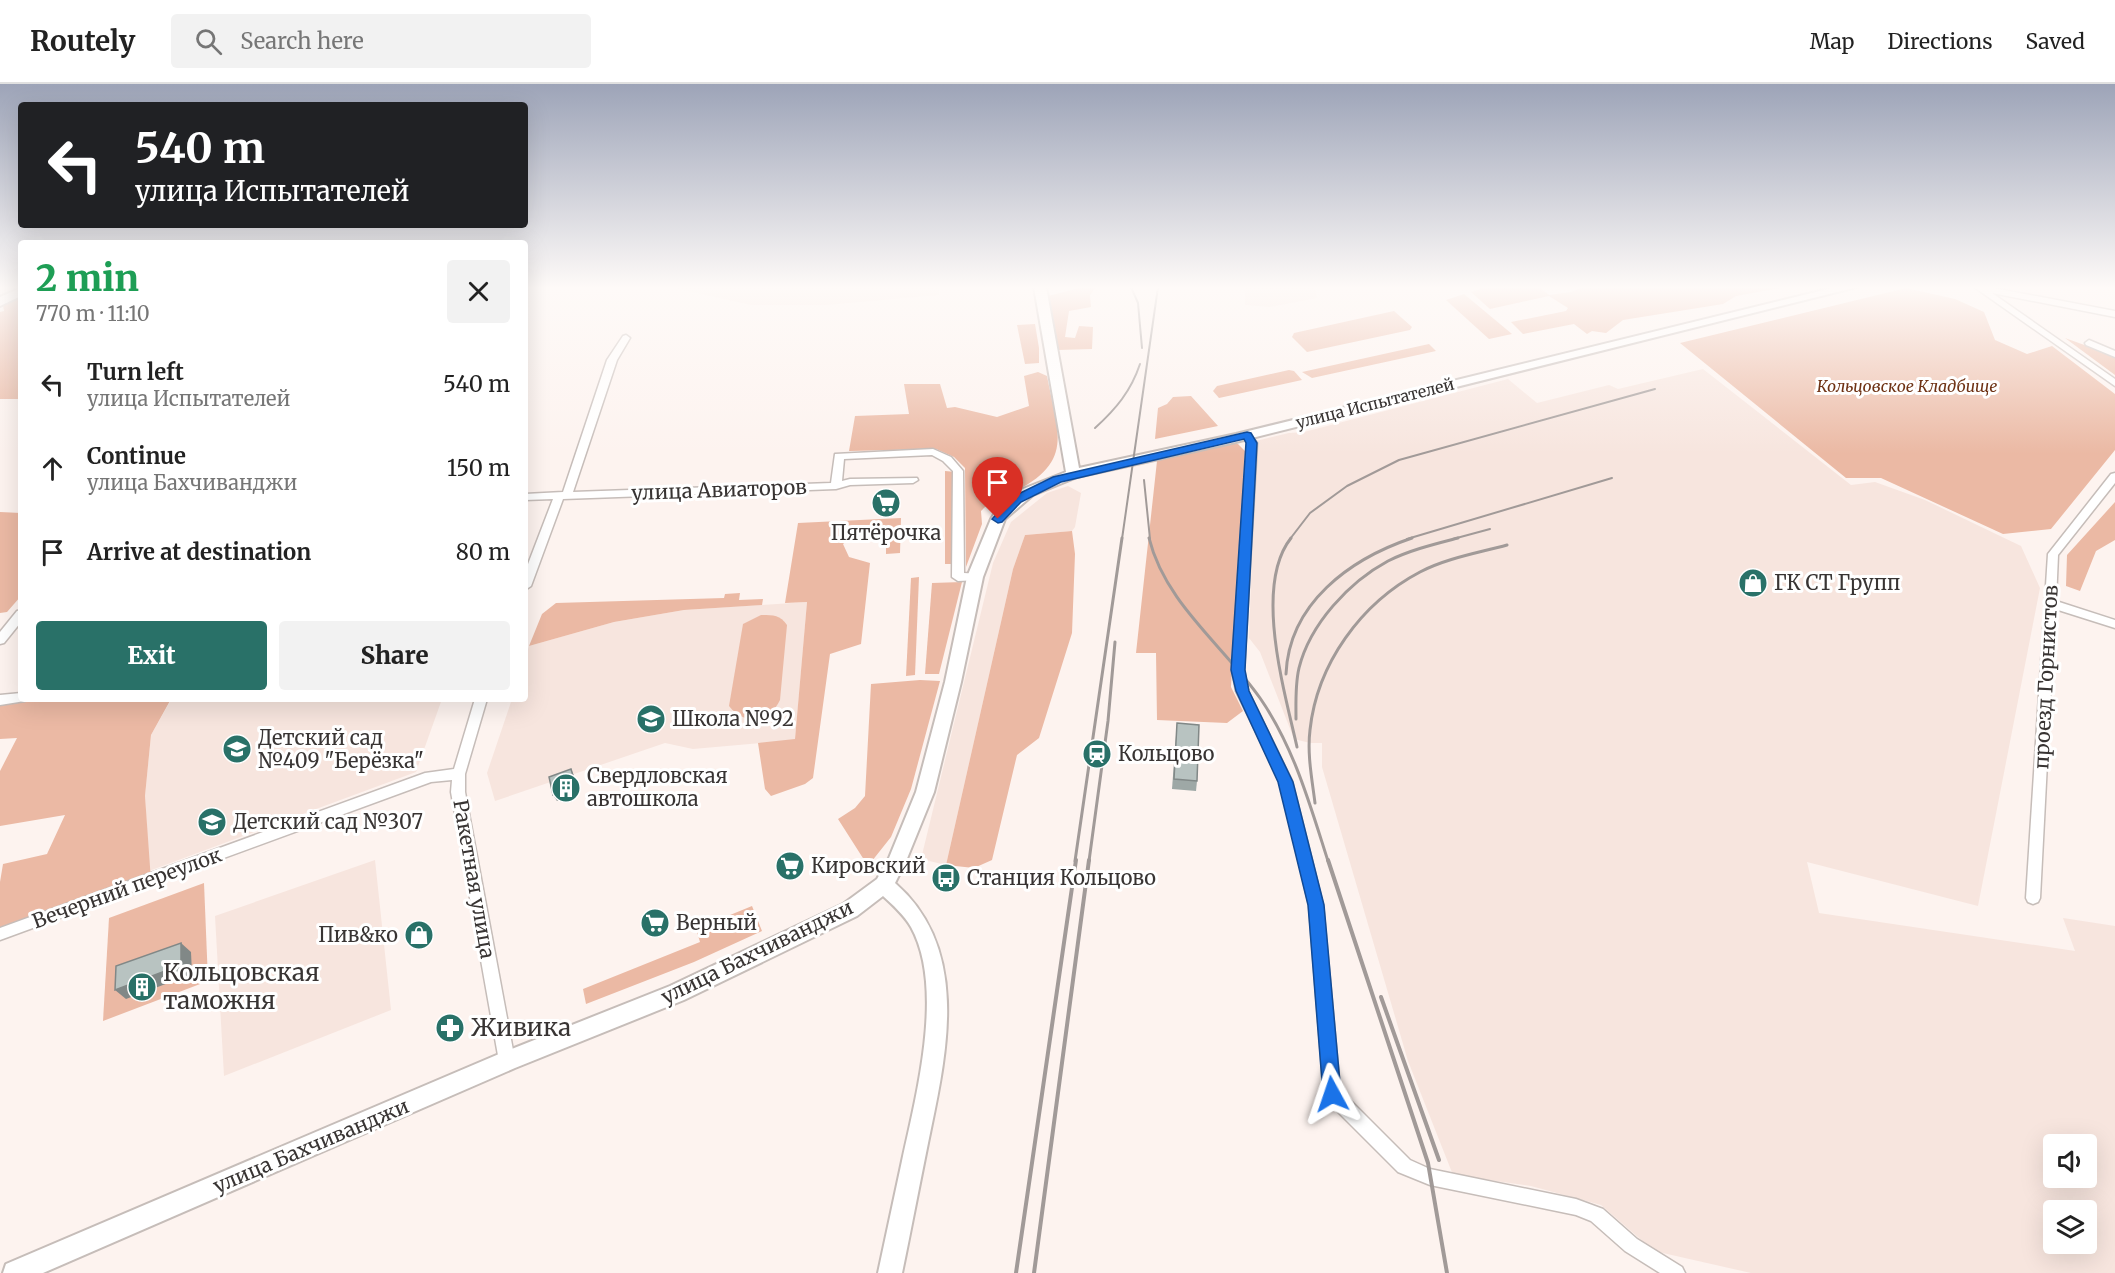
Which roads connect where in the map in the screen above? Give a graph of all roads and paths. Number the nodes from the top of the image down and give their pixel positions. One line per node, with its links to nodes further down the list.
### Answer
1 (623, 342): 14 (street)
2 (1050, 342): 9 (main road)
3 (1625, 342): 8 (main road, улица Испытателей)
4 (2057, 342): 7 (street)
5 (2090, 342): 6 (street)
6 (2115, 354)
7 (2115, 383)
8 (1247, 435): 9 (main road, улица Испытателей); 31 (street)
9 (1073, 474): 15 (main road, улица Бахчиванджи)
10 (2115, 476): 17 (street, проезд Горнистов)
11 (913, 480): 12 (street, улица Авиаторов)
12 (836, 486): 14 (street, улица Авиаторов); 15 (street)
13 (528, 497): 14 (street, улица Авиаторов)
14 (563, 497): 16 (street)
15 (975, 577): 25 (main road, улица Бахчиванджи)
16 (528, 579)
17 (2050, 603): 19 (street); 26 (street, проезд Горнистов)
18 (18, 618): 20 (street)
19 (2115, 624)
20 (0, 640)
21 (18, 698): 22 (street)
22 (0, 700)
23 (480, 702): 24 (street, Ракетная улица)
24 (459, 774): 27 (street, Вечерний переулок); 28 (street, Ракетная улица)
25 (884, 885): 28 (main road, улица Бахчиванджи); 30 (main road)
26 (2033, 898)
27 (0, 934)
28 (507, 1061): 29 (main road, улица Бахчиванджи)
29 (15, 1273)
30 (890, 1273)
31 (1676, 1273)

